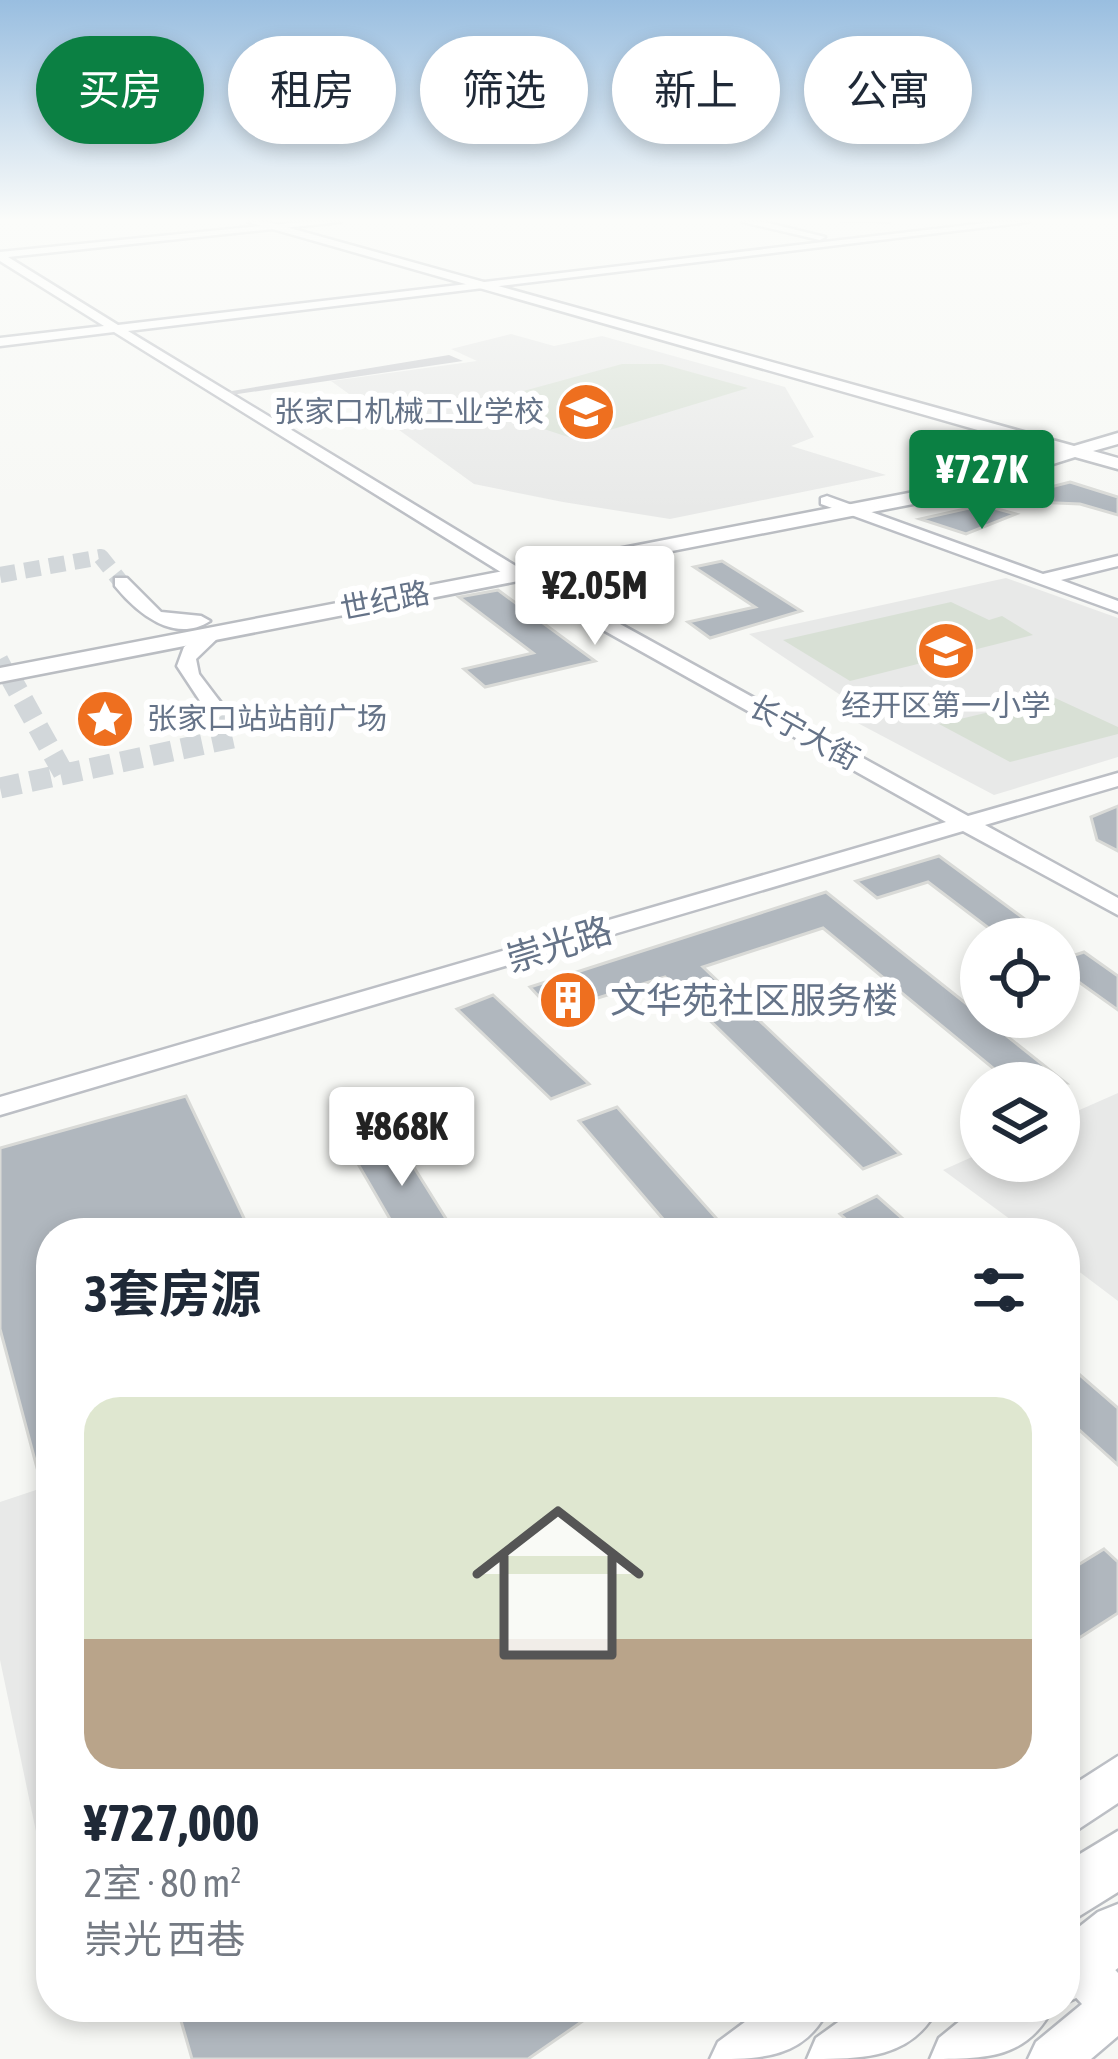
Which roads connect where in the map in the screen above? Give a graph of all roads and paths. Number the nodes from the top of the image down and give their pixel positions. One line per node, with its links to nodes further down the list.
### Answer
1 (104, 318): 5 (main road, 长宁大街)
2 (178, 318): 5 (main road)
3 (190, 318): 5 (main road)
4 (614, 318): 11 (main road)
5 (118, 327): 6 (main road); 8 (main road, 长宁大街); 15 (main road, 长宁大街)
6 (0, 340)
7 (317, 379): 7 (street); 8 (street)
8 (231, 392): 15 (main road, 长宁大街)
9 (1118, 422): 11 (main road, 世纪路)
10 (1118, 438): 11 (main road, 世纪路)
11 (1071, 447): 12 (main road); 13 (main road, 世纪路)
12 (1118, 460)
13 (836, 506): 15 (main road, 世纪路); 16 (main road)
14 (1118, 561): 16 (main road)
15 (517, 568): 19 (main road, 世纪路); 24 (main road, 长宁大街)
16 (1040, 580): 18 (main road)
17 (122, 582): 19 (main road)
18 (1118, 607)
19 (216, 626): 20 (main road, 世纪路); 21 (main road, 世纪路); 22 (main road)
20 (0, 658)
21 (0, 675)
22 (211, 703)
23 (1118, 779): 24 (main road, 崇光路)
24 (973, 821): 25 (main road, 长宁大街); 26 (main road, 长宁大街); 27 (main road, 崇光路)
25 (1118, 894)
26 (1118, 908)
27 (0, 1106)
28 (1118, 1777): 29 (main road)
29 (1080, 1805)
30 (1118, 1858): 31 (main road)
31 (1080, 1886)
32 (1081, 1955): 33 (main road)
33 (1118, 2006): 40 (main road)
34 (786, 2022): 37 (main road)
35 (888, 2022): 38 (main road)
36 (1006, 2022): 39 (main road)
37 (735, 2059)
38 (837, 2059)
39 (960, 2059)
40 (1053, 2059)

